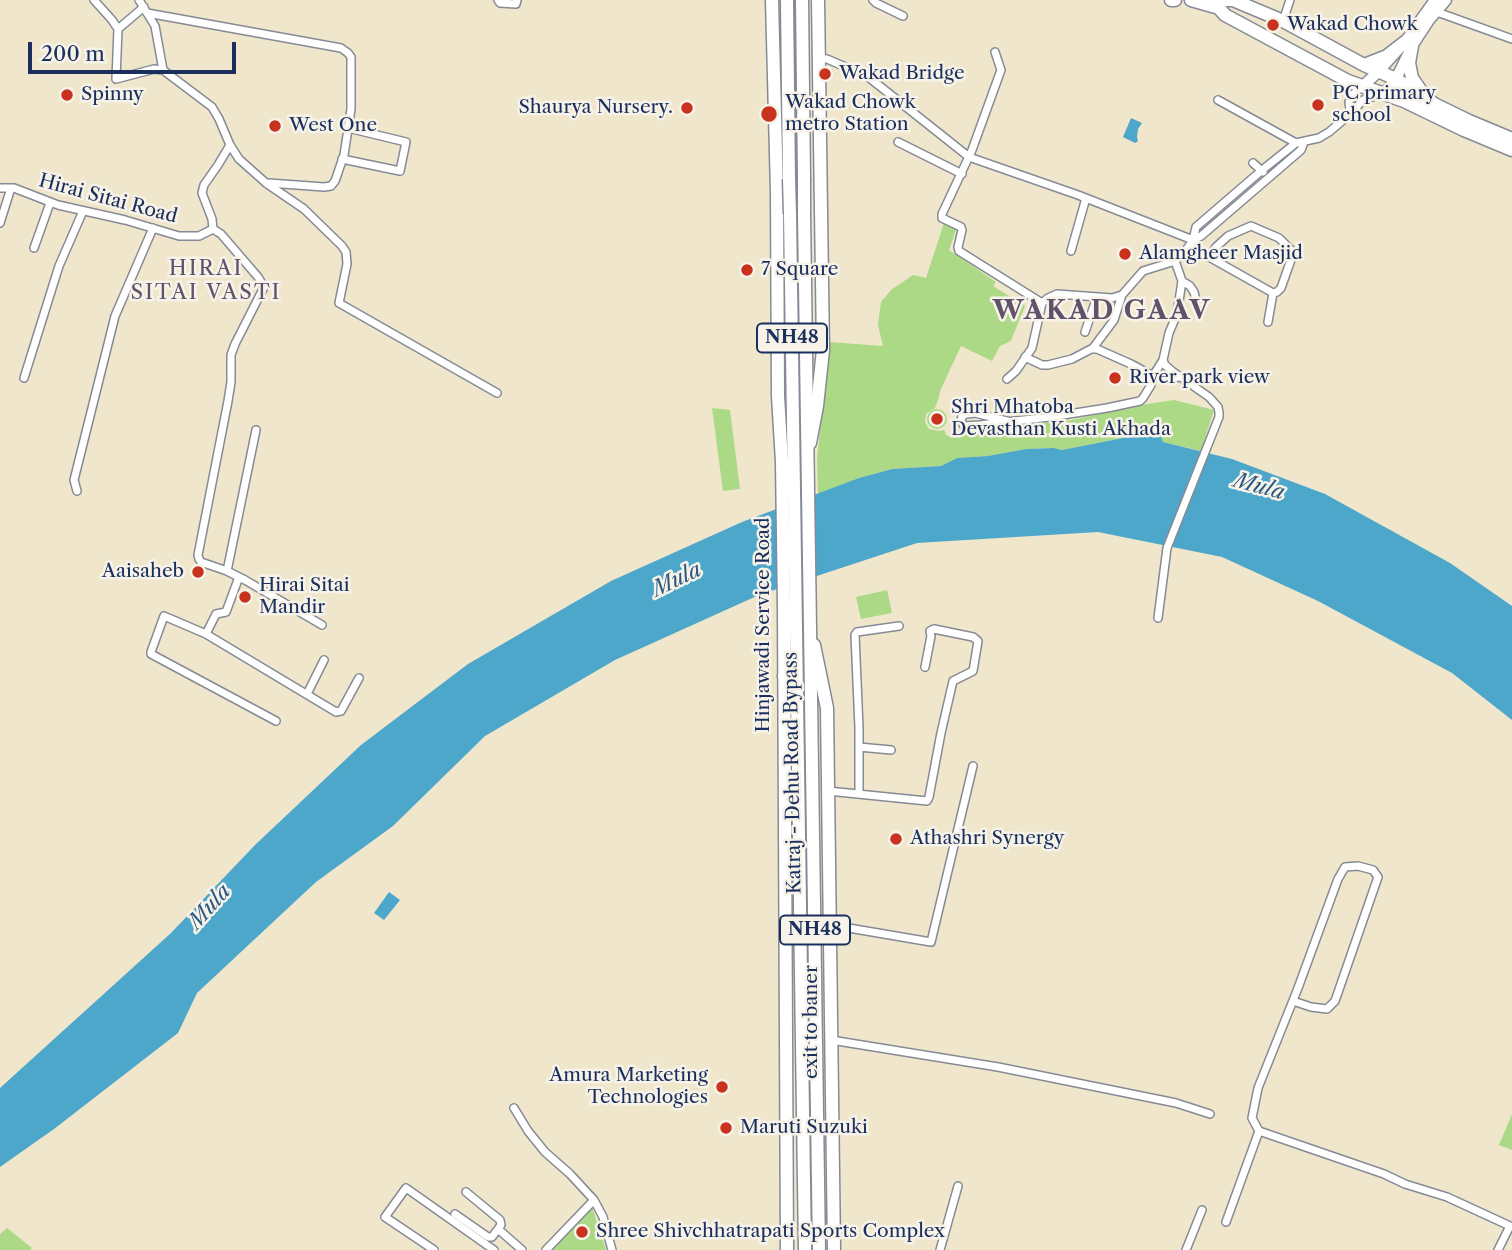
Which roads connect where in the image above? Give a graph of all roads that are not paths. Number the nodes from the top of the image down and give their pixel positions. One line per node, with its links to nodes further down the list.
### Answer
1 (94, 0): 17 (street)
2 (498, 0): 3 (street)
3 (517, 0)
4 (772, 0): 47 (main road)
5 (787, 0): 78 (main road, NH48, bridge)
6 (802, 0): 77 (main road, NH48, bridge)
7 (818, 0): 21 (main road)
8 (873, 0): 15 (street)
9 (1191, 0): 26 (main road)
10 (1220, 0): 16 (main road)
11 (1290, 0): 16 (street)
12 (1446, 0): 13 (main road)
13 (1436, 6): 18 (street); 19 (main road)
14 (144, 7): 17 (street); 23 (street); 31 (street)
15 (903, 16)
16 (1283, 21): 22 (main road)
17 (118, 29): 23 (street)
18 (1512, 39)
19 (1408, 44): 22 (main road); 24 (main road); 25 (main road); 29 (main road)
20 (995, 52): 37 (street)
21 (819, 58): 37 (street); 48 (main road)
22 (1364, 65): 24 (main road)
23 (163, 70): 35 (street)
24 (1380, 71): 25 (main road); 26 (main road)
25 (1396, 79): 27 (main road); 29 (main road)
26 (1363, 86): 27 (main road); 30 (street)
27 (1384, 94): 30 (street); 36 (main road)
28 (1218, 100): 34 (street)
29 (1436, 105): 32 (main road)
30 (1350, 110): 34 (street)
31 (348, 128): 38 (street); 38 (street)
32 (1512, 139)
33 (898, 142): 41 (street)
34 (1300, 143): 40 (street); 42 (street)
35 (230, 145): 43 (street); 53 (street)
36 (1512, 150)
37 (969, 157): 41 (street); 46 (street)
38 (342, 159): 43 (street)
39 (1254, 163): 40 (street)
40 (1261, 171): 42 (street); 54 (street)
41 (962, 174): 64 (street)
42 (1269, 177): 54 (street)
43 (267, 183): 74 (street)
44 (0, 188): 45 (street, Hirai Sitai Road)
45 (11, 188): 49 (street, Hirai Sitai Road); 51 (street)
46 (1086, 198): 54 (street); 56 (street)
47 (777, 199): 48 (main road); 78 (main road)
48 (821, 199): 77 (main road)
49 (50, 203): 50 (street, Hirai Sitai Road); 55 (street)
50 (83, 211): 52 (street, Hirai Sitai Road); 72 (street)
51 (0, 223)
52 (153, 228): 53 (street, Hirai Sitai Road); 79 (street)
53 (211, 231): 80 (street)
54 (1191, 243): 57 (street); 58 (street)
55 (34, 248)
56 (1071, 251)
57 (1209, 257): 60 (street); 60 (street)
58 (1175, 261): 59 (street); 61 (street)
59 (1182, 281): 63 (street); 69 (street)
60 (1273, 293): 65 (street)
61 (1122, 295): 62 (street); 67 (street)
62 (1097, 297): 64 (street); 66 (street)
63 (1196, 300)
64 (1042, 303): 68 (street)
65 (1268, 321)
66 (1085, 332)
67 (1093, 348): 68 (street); 70 (street)
68 (1025, 357): 73 (street)
69 (1163, 360): 70 (street); 71 (street)
70 (1153, 376): 71 (street); 75 (street)
71 (1180, 377): 83 (street)
72 (24, 378)
73 (1007, 379)
74 (497, 393)
75 (1012, 422): 75 (street)
76 (256, 430): 80 (street)
77 (808, 460): 86 (main road, Katraj - Dehu Road Bypass / NH48)
78 (788, 462): 82 (main road, Katraj - Dehu Road Bypass / NH48)
79 (77, 491)
80 (227, 571): 81 (street)
81 (239, 577): 84 (street); 87 (street)
82 (790, 610): 90 (main road, Hinjawadi Service Road); 93 (main road, Katraj - Dehu Road Bypass / NH48)
83 (1158, 618)
84 (322, 625)
85 (899, 626): 95 (street)
86 (810, 627): 98 (main road, exit to baner); 114 (main road, Katraj - Dehu Road Bypass / NH48)
87 (206, 634): 92 (street); 94 (street)
88 (324, 660): 92 (street)
89 (925, 667): 99 (street)
90 (784, 676): 93 (main road); 120 (main road, Hinjawadi Service Road)
91 (359, 678): 92 (street)
92 (307, 694)
93 (797, 699): 121 (main road, Katraj - Dehu Road Bypass / NH48)
94 (276, 721)
95 (859, 747): 96 (street); 99 (street)
96 (891, 750)
97 (973, 766): 100 (street)
98 (828, 791): 99 (street); 100 (main road, exit to baner)
99 (859, 793)
100 (831, 925): 102 (main road, exit to baner)
101 (1293, 1001): 101 (street); 105 (street)
102 (831, 1040): 104 (street); 113 (main road, exit to baner)
103 (514, 1108): 108 (street)
104 (1210, 1114)
105 (1259, 1131): 111 (street); 124 (street)
106 (958, 1186): 122 (street)
107 (466, 1192): 112 (street)
108 (594, 1200): 118 (street); 119 (street)
109 (1202, 1210): 123 (street)
110 (455, 1214): 112 (street)
111 (1226, 1222)
112 (498, 1229): 117 (street)
113 (834, 1244): 114 (main road)
114 (819, 1245)
115 (491, 1249): 116 (street)
116 (434, 1250)
117 (522, 1250)
118 (547, 1250)
119 (612, 1250)
120 (787, 1250)
121 (805, 1250)
122 (940, 1250)
123 (1186, 1250)
124 (1499, 1250)

